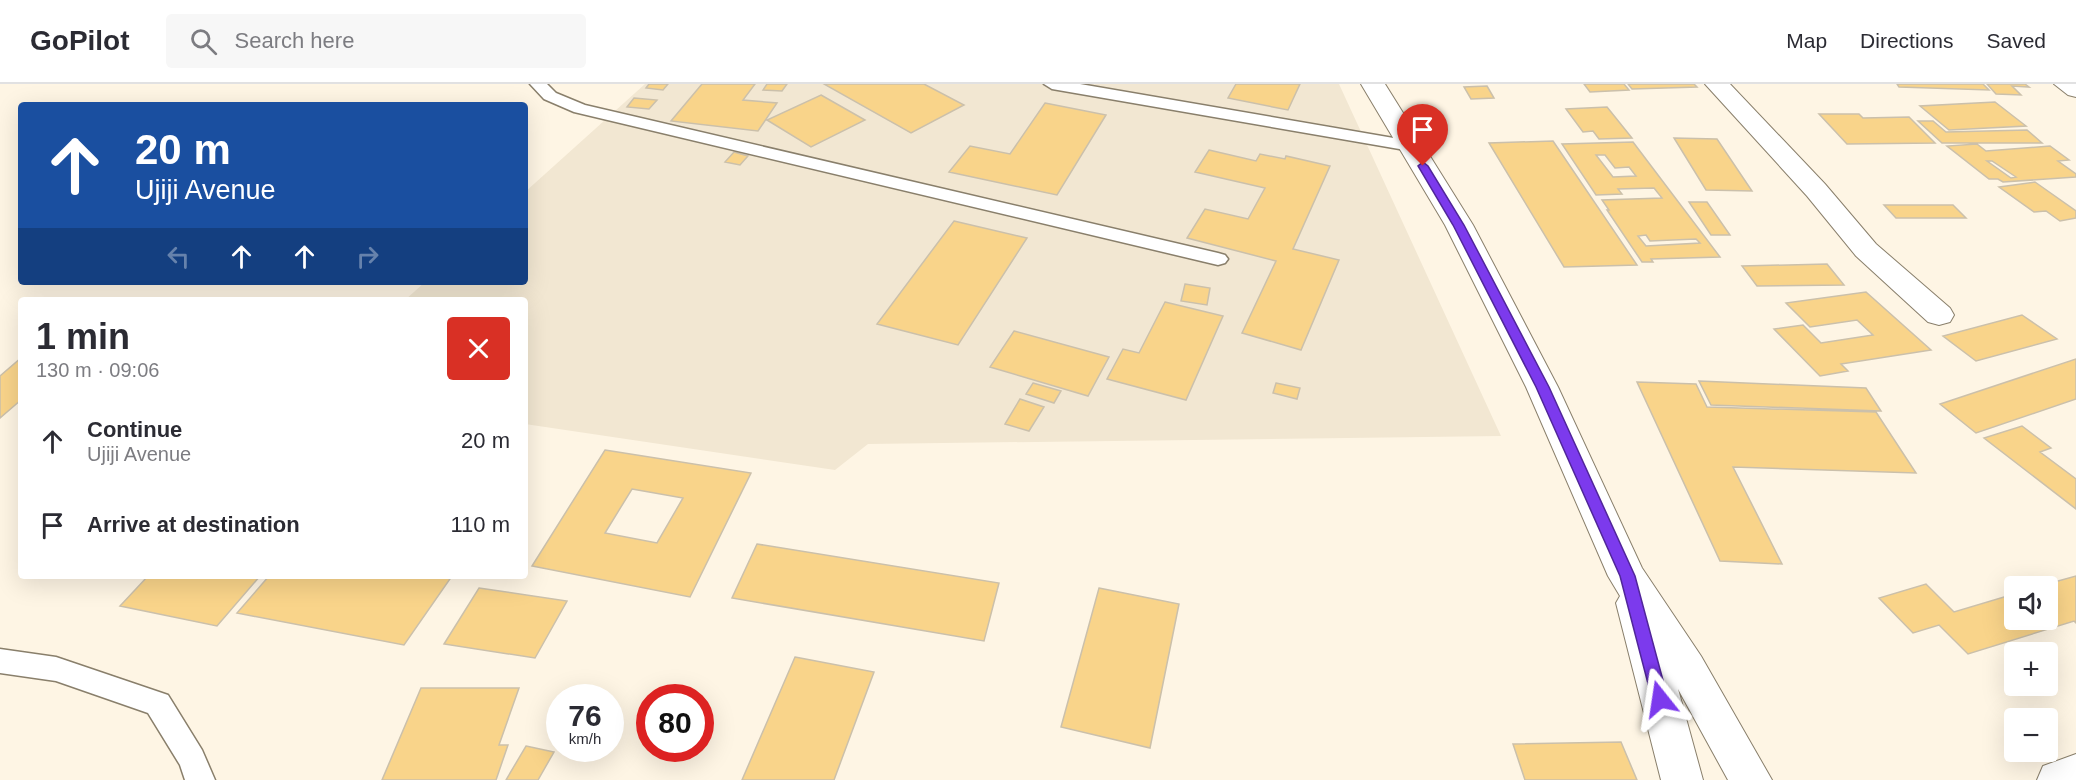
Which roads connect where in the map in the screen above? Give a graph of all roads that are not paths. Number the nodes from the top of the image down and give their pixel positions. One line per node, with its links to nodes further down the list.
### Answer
1 (538, 84): 8 (lane)
2 (1052, 84): 7 (lane)
3 (1373, 84): 7 (main road)
4 (1718, 84): 9 (main road)
5 (2066, 84): 6 (main road)
6 (2076, 90)
7 (1411, 146): 10 (main road)
8 (1218, 259)
9 (1939, 315)
10 (1627, 576): 14 (main road); 15 (main road)
11 (0, 661): 13 (lane)
12 (2076, 774): 16 (main road)
13 (200, 780)
14 (1682, 780)
15 (1751, 780)
16 (2058, 780)

